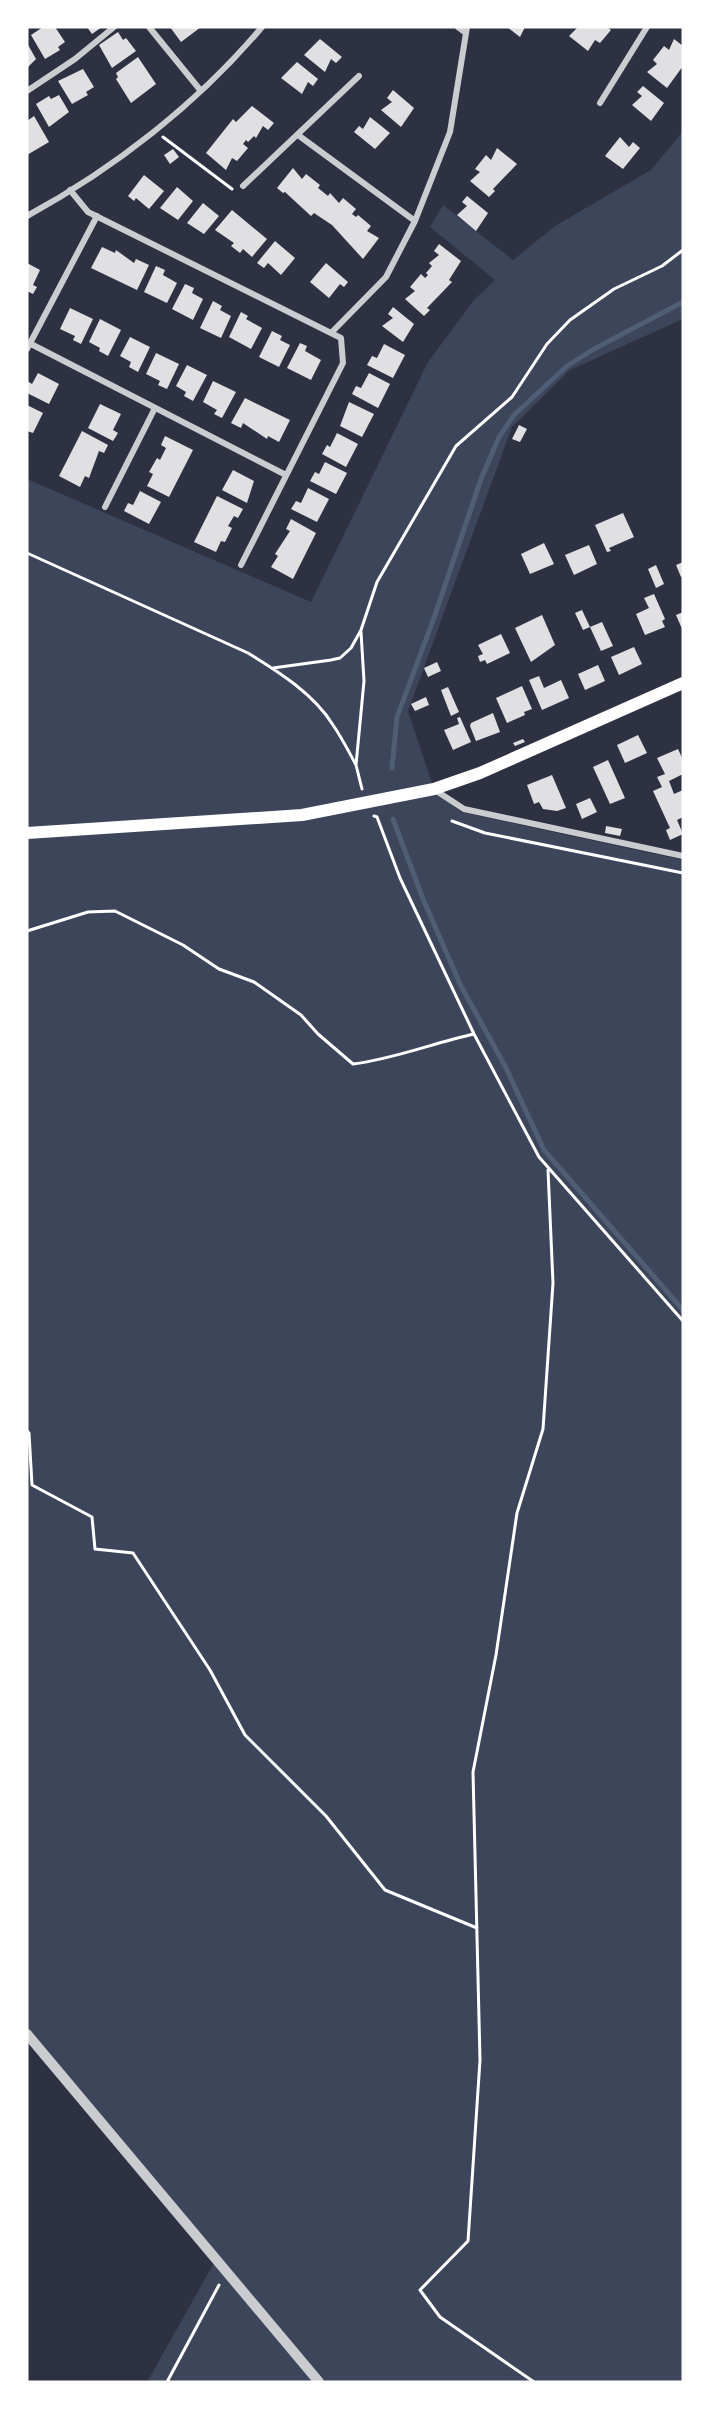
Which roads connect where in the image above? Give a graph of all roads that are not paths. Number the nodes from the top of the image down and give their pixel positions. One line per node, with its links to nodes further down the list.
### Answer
1 (114, 27): 8 (street)
2 (149, 27): 9 (street)
3 (262, 27): 9 (street)
4 (458, 27): 6 (street)
5 (647, 27): 10 (street)
6 (467, 30): 16 (street)
7 (359, 76): 11 (street)
8 (27, 91)
9 (201, 91): 13 (street)
10 (600, 103)
11 (298, 135): 12 (street); 16 (street)
12 (243, 186)
13 (70, 190): 14 (street); 15 (street)
14 (27, 216)
15 (97, 216): 17 (street); 18 (street)
16 (415, 221): 17 (street)
17 (332, 332): 20 (street)
18 (29, 346): 19 (street)
19 (155, 408): 20 (street); 21 (street)
20 (286, 475): 22 (street)
21 (105, 507)
22 (241, 565)
23 (683, 683): 24 (main road)
24 (434, 789): 25 (main road); 26 (street)
25 (27, 833)
26 (683, 856)
27 (27, 2034): 28 (street)
28 (319, 2382)

